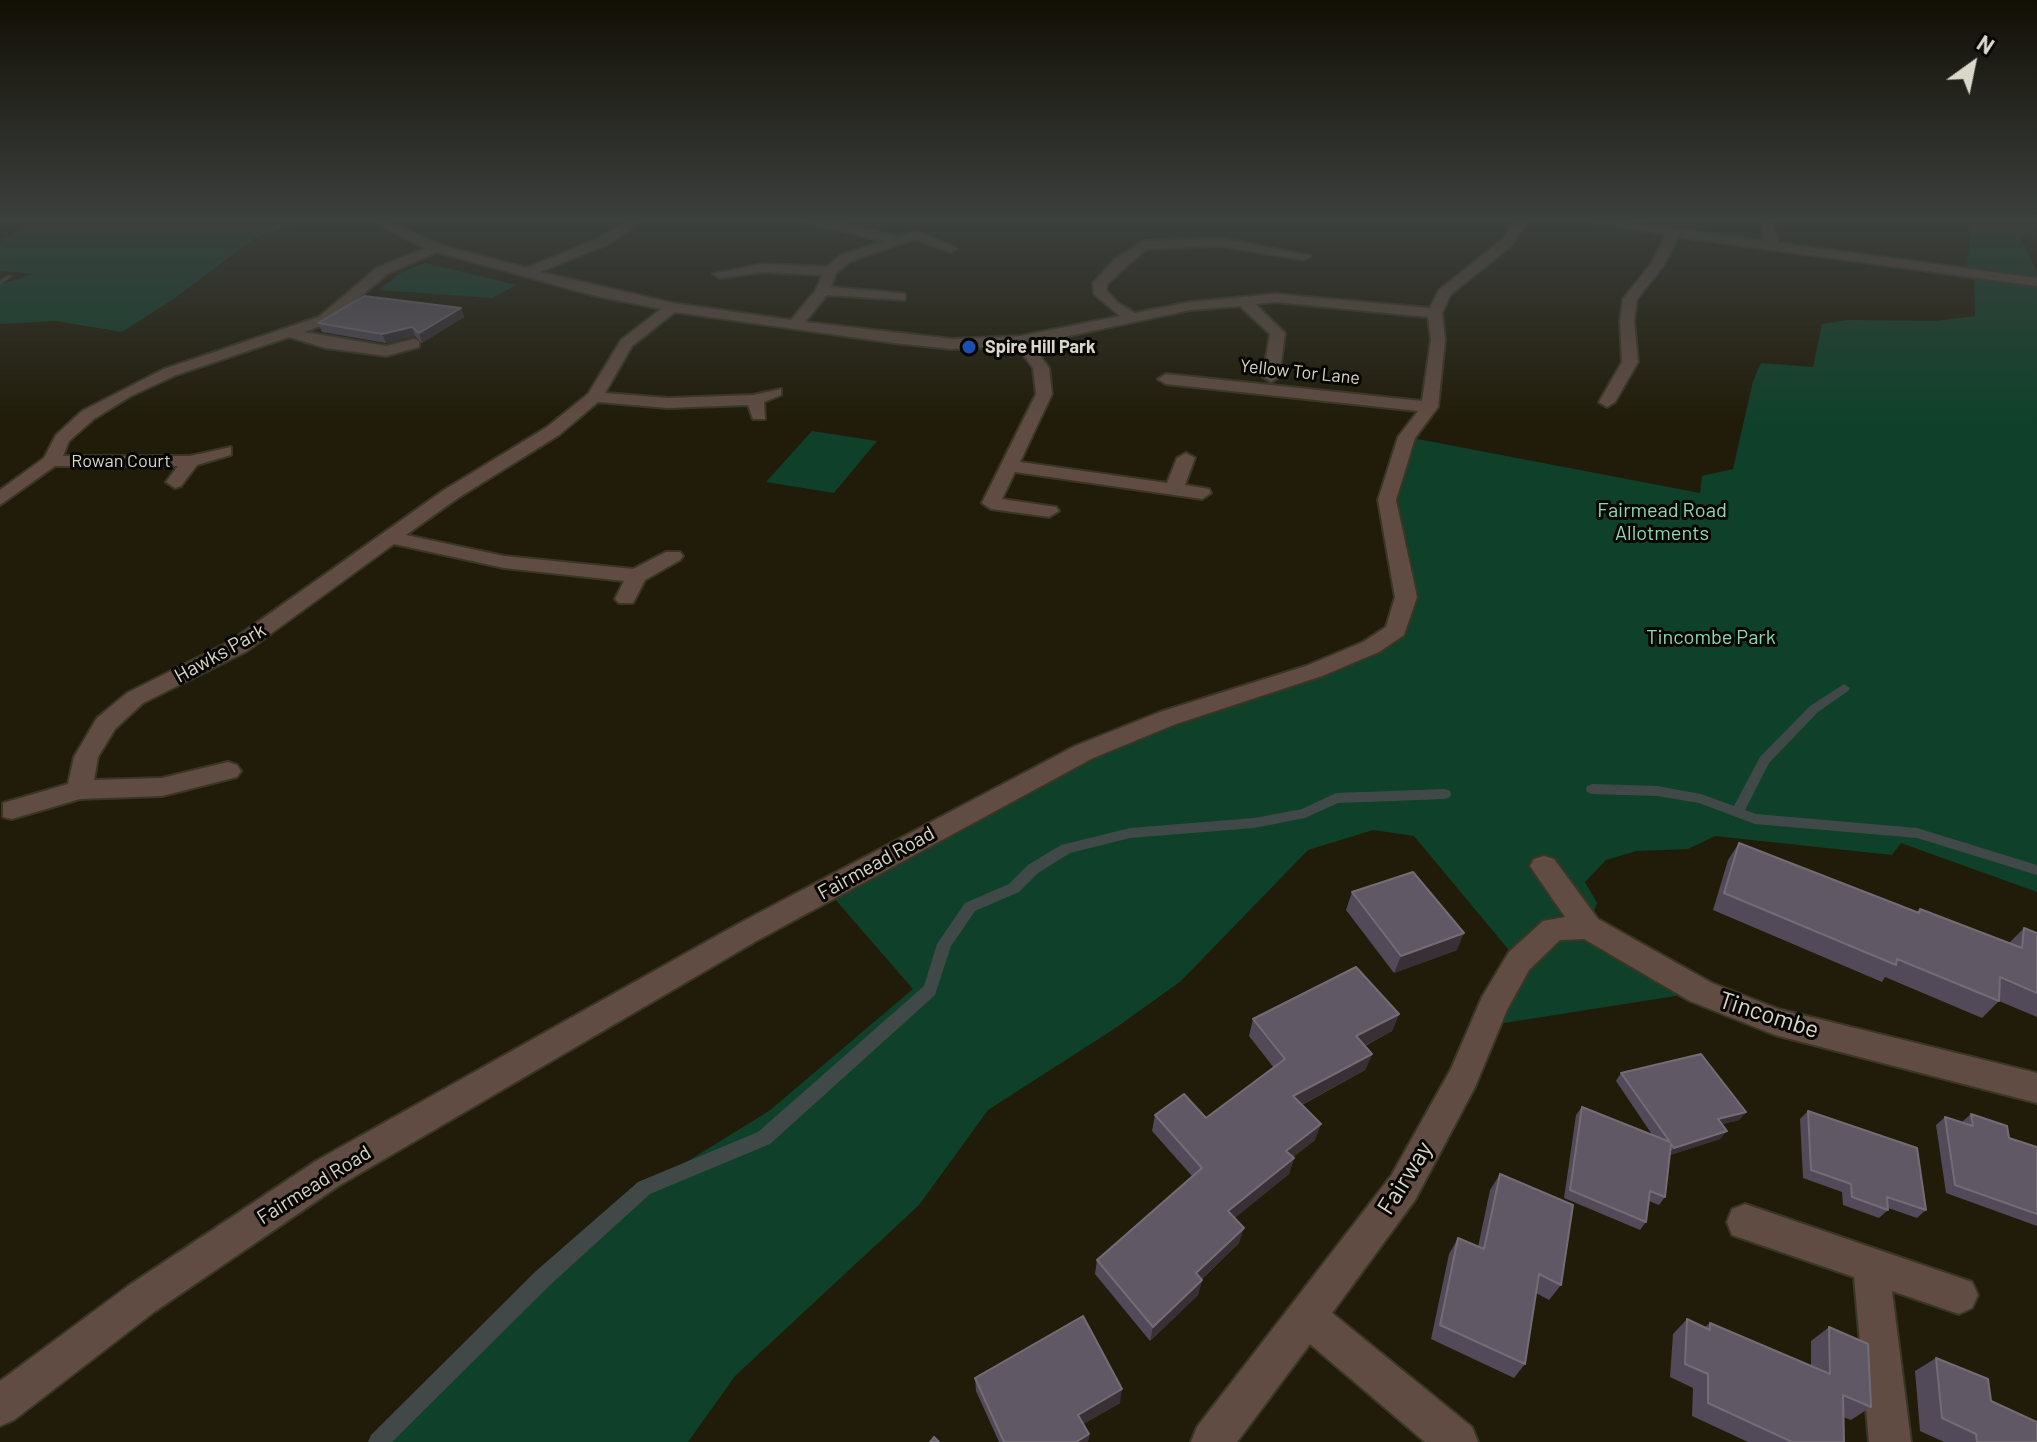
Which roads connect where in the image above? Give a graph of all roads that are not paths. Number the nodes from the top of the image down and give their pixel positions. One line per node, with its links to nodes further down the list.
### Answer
1 (360, 289): 13 (street)
2 (596, 289): 9 (street)
3 (1099, 289): 11 (street)
4 (1449, 289): 10 (street)
5 (1637, 289): 20 (street)
6 (823, 291): 7 (street); 12 (street)
7 (900, 297)
8 (1242, 300): 10 (street); 11 (street); 16 (street)
9 (672, 307): 12 (street); 19 (street, Hawks Park)
10 (1435, 313): 21 (street, Fairmead Road)
11 (1133, 318): 14 (street)
12 (794, 325): 14 (street)
13 (289, 332): 15 (street); 24 (street)
14 (1021, 341): 26 (street)
15 (414, 344)
16 (1271, 377)
17 (1166, 379): 21 (street, Yellow Tor Lane)
18 (775, 392): 19 (street)
19 (594, 397): 32 (street, Hawks Park)
20 (1607, 402)
21 (1430, 407): 46 (street, Fairmead Road)
22 (225, 451): 25 (street, Rowan Court)
23 (1186, 458): 28 (street)
24 (51, 461): 25 (street, Rowan Court); 30 (street)
25 (191, 461): 27 (street, Rowan Court)
26 (1009, 466): 28 (street); 31 (street)
27 (175, 482)
28 (1174, 489): 29 (street)
29 (1202, 493)
30 (0, 499)
31 (1049, 511)
32 (392, 538): 34 (street); 37 (street, Hawks Park)
33 (673, 556): 34 (street)
34 (636, 576): 35 (street)
35 (626, 599)
36 (228, 771): 37 (street)
37 (80, 790): 38 (street)
38 (12, 810)
39 (1544, 866): 40 (street, Tincombe)
40 (1588, 927): 41 (street, Tincombe); 45 (street, Fairway)
41 (2037, 1088)
42 (1745, 1222): 43 (street)
43 (1871, 1266): 44 (street); 49 (street)
44 (1959, 1295)
45 (1306, 1316): 47 (street, Fairway); 48 (street)
46 (0, 1406)
47 (1212, 1442)
48 (1457, 1442)
49 (1890, 1442)

